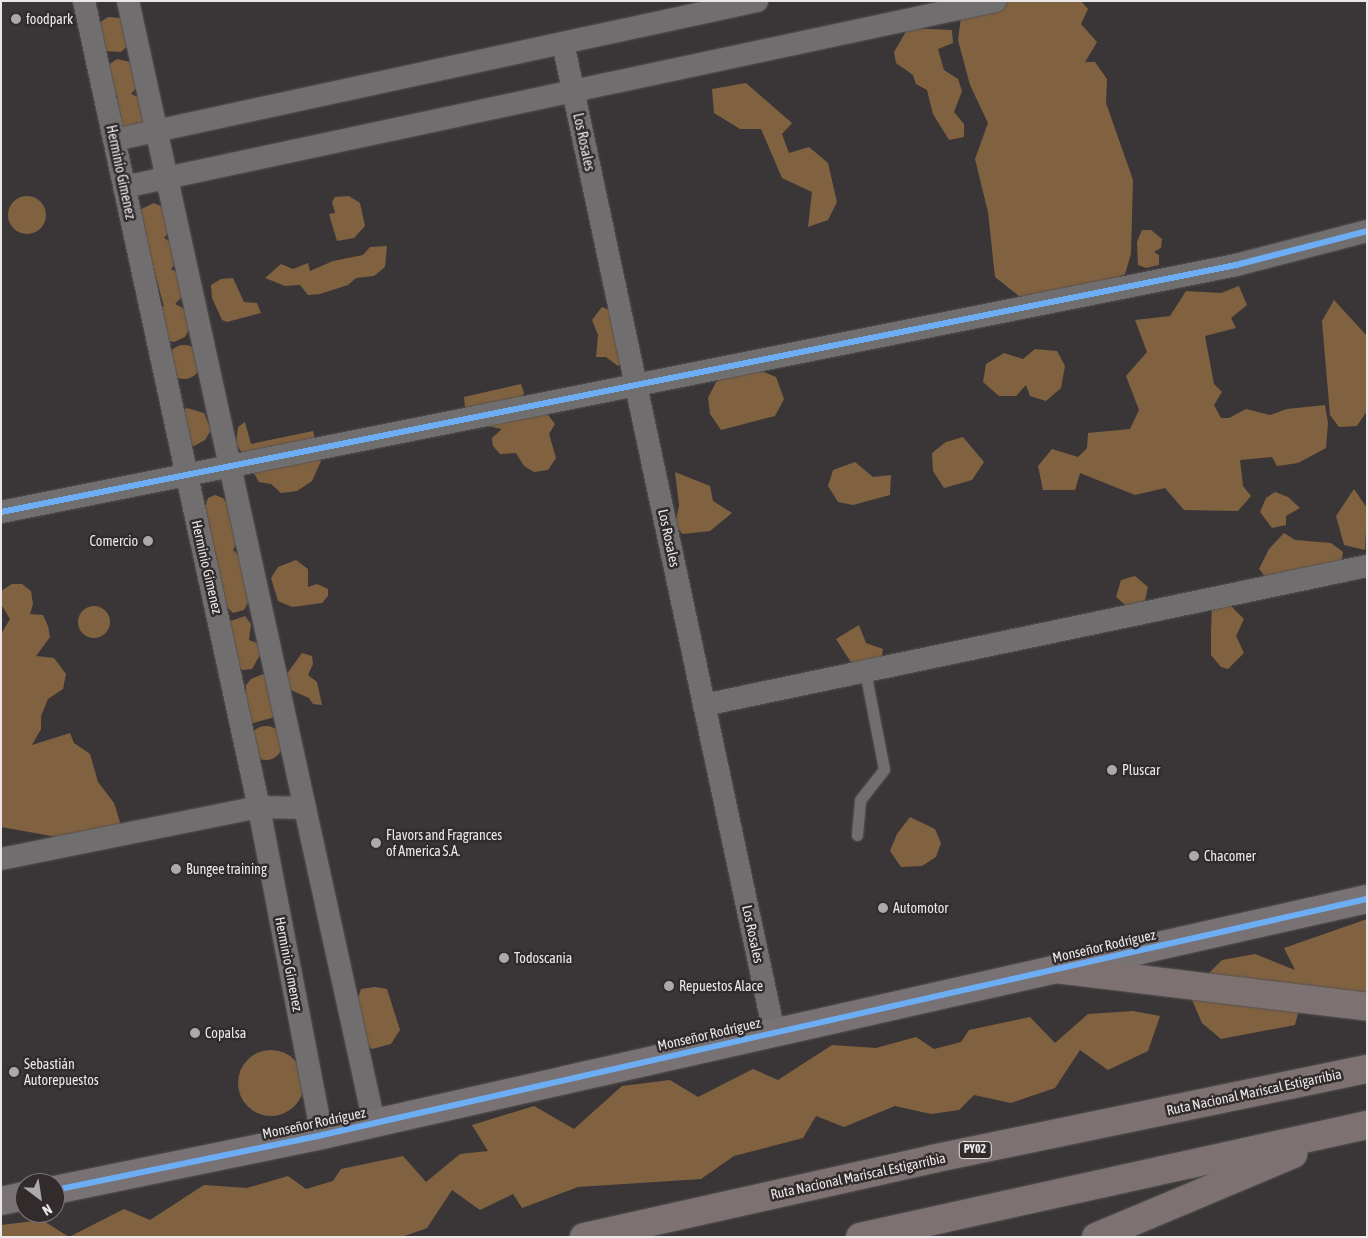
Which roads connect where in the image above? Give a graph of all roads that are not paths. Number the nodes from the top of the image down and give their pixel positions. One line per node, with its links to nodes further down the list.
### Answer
1 (84, 1): 8 (street, Herminio Gimenez)
2 (128, 1): 7 (street)
3 (757, 1): 5 (street)
4 (995, 1): 6 (street)
5 (563, 43): 6 (street, Los Rosales); 7 (street)
6 (573, 91): 9 (street); 12 (street, Los Rosales)
7 (157, 131): 8 (street); 9 (street)
8 (114, 140): 10 (street, Herminio Gimenez)
9 (167, 178): 10 (street); 13 (street)
10 (124, 187): 14 (street, Herminio Gimenez)
11 (1367, 231): 12 (street)
12 (636, 386): 13 (street); 18 (street, Los Rosales)
13 (229, 466): 14 (street); 20 (street)
14 (185, 475): 15 (street); 19 (street, Herminio Gimenez)
15 (1, 512)
16 (1367, 566): 17 (street)
17 (865, 671): 18 (street); 21 (lane)
18 (704, 705): 26 (street, Los Rosales)
19 (259, 807): 20 (street); 22 (street); 30 (street, Herminio Gimenez)
20 (305, 808): 28 (street)
21 (858, 835)
22 (1, 859)
23 (1367, 898): 24 (street, Monseñor Rodríguez)
24 (1055, 970): 25 (highway); 26 (street, Monseñor Rodríguez)
25 (1367, 1007)
26 (774, 1032): 28 (street, Monseñor Rodríguez)
27 (1367, 1069): 34 (highway, Ruta Nacional Mariscal Estigarribia / PY02)
28 (374, 1123): 30 (street, Monseñor Rodríguez)
29 (1363, 1126): 35 (highway); 36 (highway)
30 (322, 1135): 31 (street, Monseñor Rodríguez)
31 (65, 1188)
32 (15, 1198): 33 (street)
33 (1, 1201)
34 (584, 1237)
35 (860, 1237)
36 (1096, 1237)

